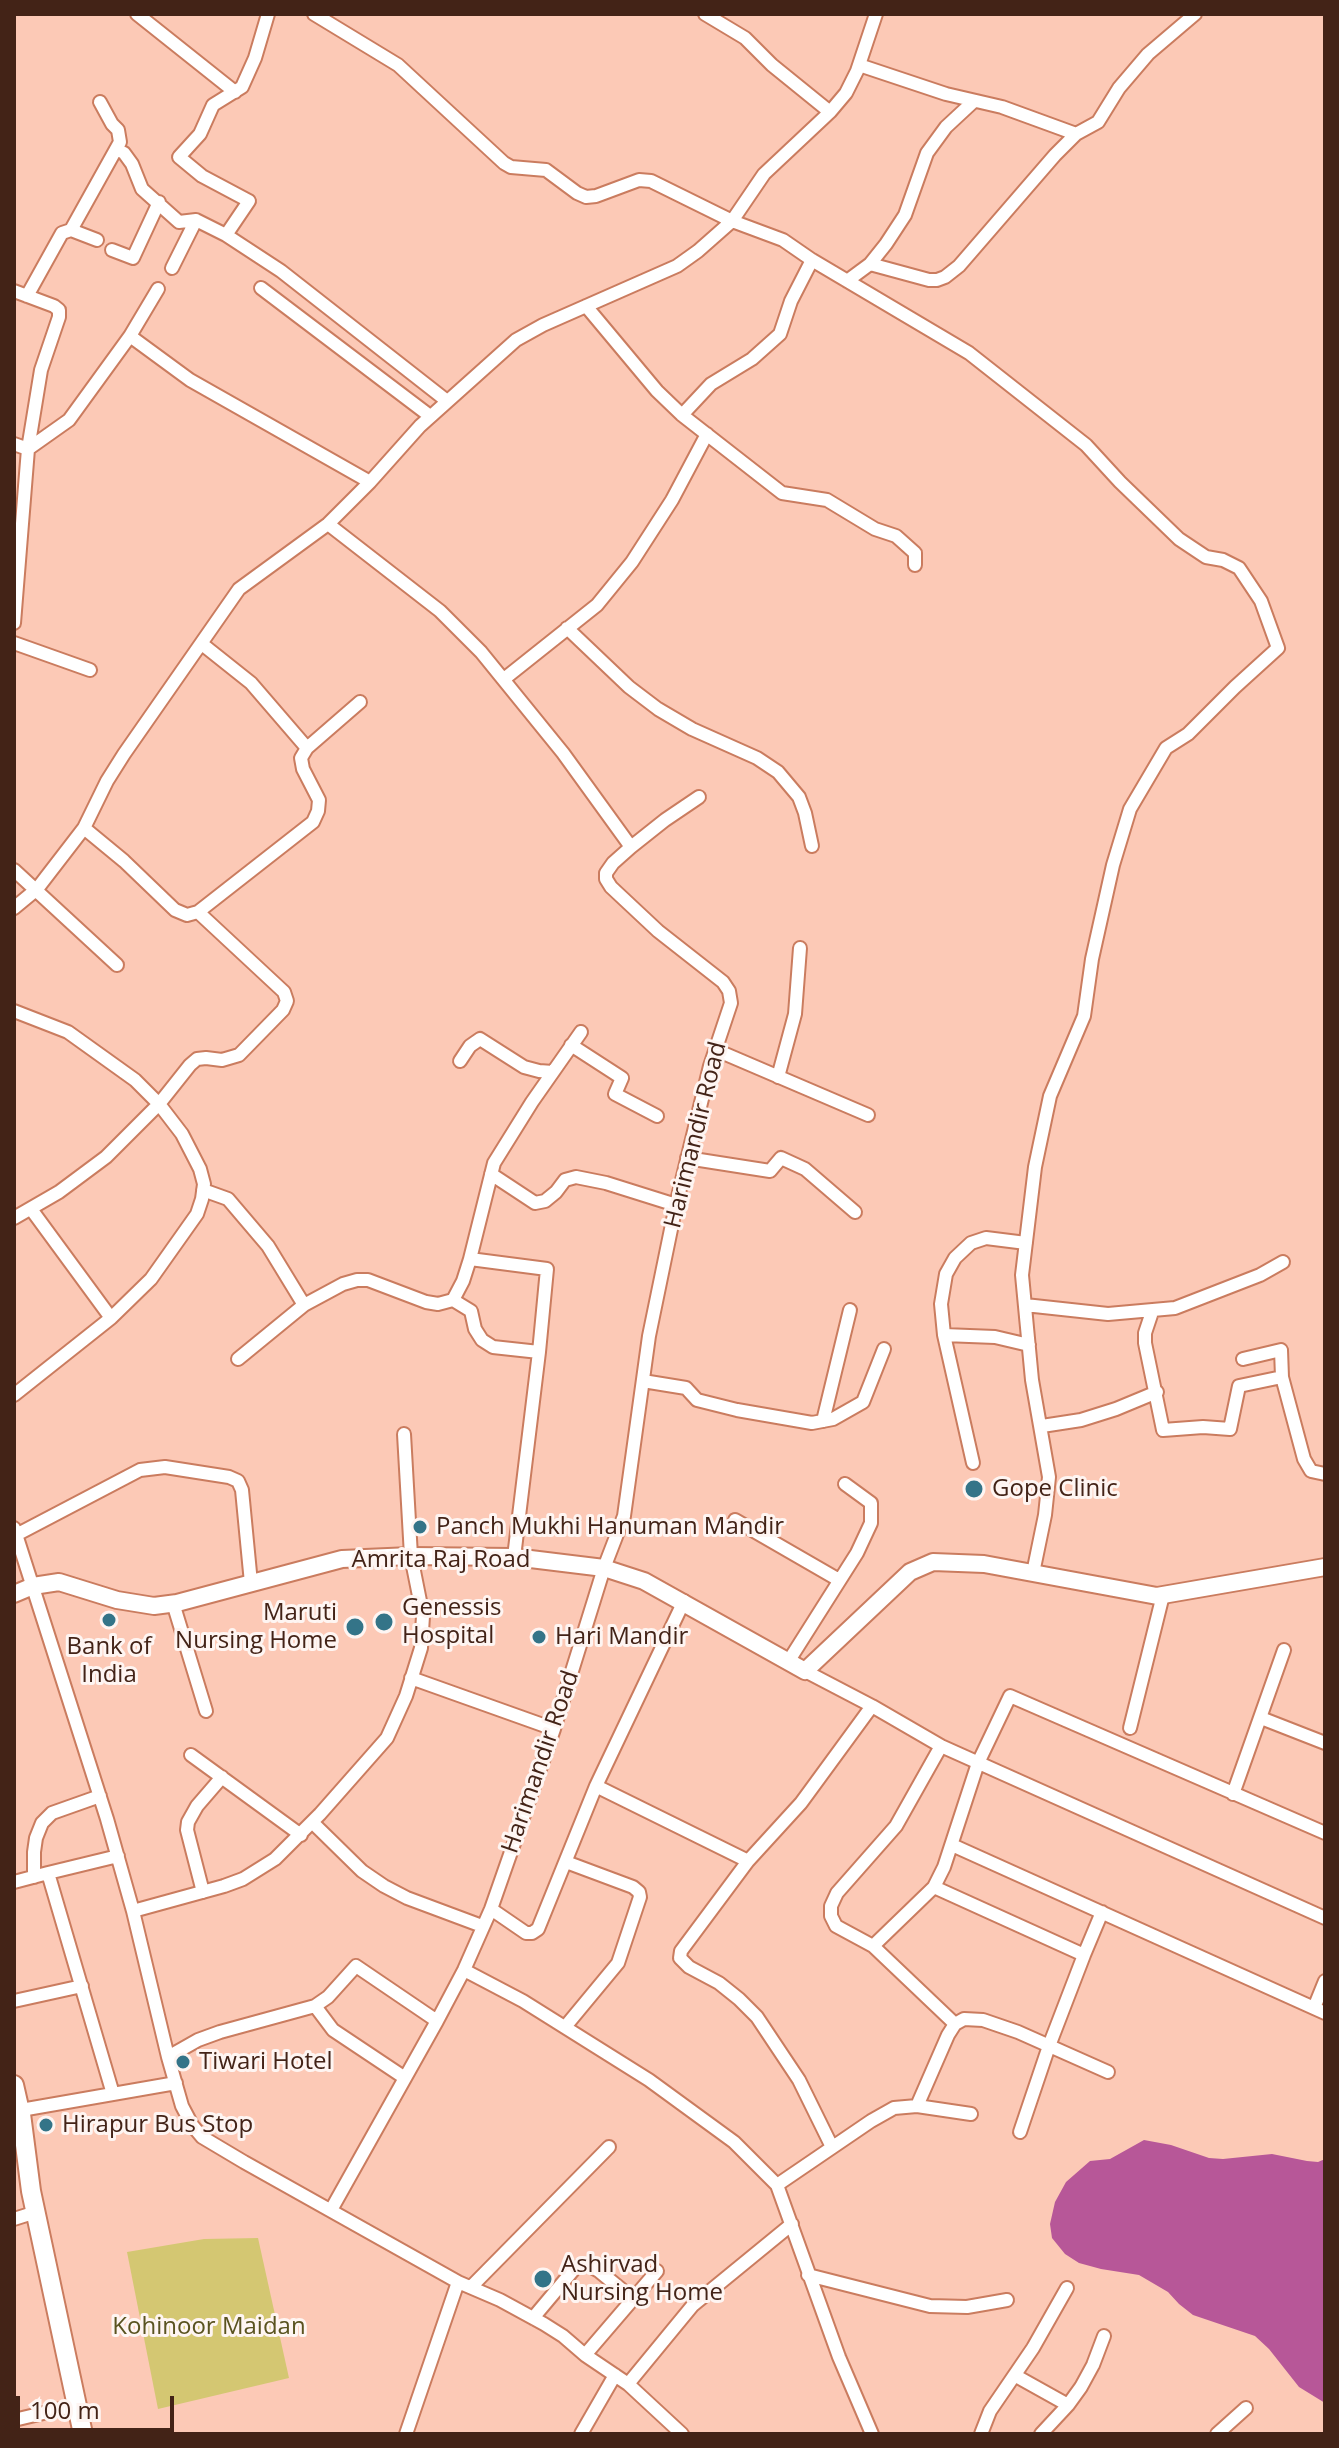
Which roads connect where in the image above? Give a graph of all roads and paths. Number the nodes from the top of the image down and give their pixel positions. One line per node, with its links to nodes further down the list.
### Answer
1 (137, 14): 8 (street)
2 (268, 14): 8 (street)
3 (314, 14): 16 (street)
4 (705, 14): 11 (street)
5 (876, 14): 7 (street)
6 (1195, 14): 12 (street)
7 (859, 65): 9 (street); 11 (street)
8 (235, 92): 18 (street)
9 (974, 101): 12 (street); 22 (street)
10 (100, 102): 13 (street)
11 (830, 112): 16 (street)
12 (1076, 134): 22 (street)
13 (116, 149): 14 (street); 17 (street)
14 (159, 202): 15 (street); 20 (street)
15 (196, 220): 18 (street); 23 (street)
16 (732, 221): 21 (street); 28 (street)
17 (71, 230): 19 (street); 27 (street)
18 (226, 235): 30 (street)
19 (97, 240)
20 (112, 250)
21 (812, 260): 24 (street); 31 (street)
22 (870, 264): 24 (street)
23 (172, 268)
24 (847, 281): 74 (street)
25 (261, 288): 32 (street)
26 (158, 289): 29 (street)
27 (20, 294): 35 (street)
28 (586, 306): 30 (street); 31 (street)
29 (130, 336): 35 (street); 36 (street)
30 (447, 401): 32 (street)
31 (682, 415): 33 (street)
32 (430, 416): 36 (street)
33 (707, 434): 38 (street); 40 (street)
34 (14, 444): 35 (street)
35 (28, 449): 39 (street)
36 (370, 482): 37 (street)
37 (328, 524): 42 (street); 44 (street)
38 (915, 565)
39 (14, 623)
40 (567, 628): 44 (street); 49 (street)
41 (14, 643): 43 (street)
42 (202, 644): 46 (street); 48 (street)
43 (90, 670)
44 (504, 679): 50 (street)
45 (360, 702): 46 (street)
46 (307, 748): 54 (street)
47 (699, 797): 50 (street)
48 (84, 828): 52 (street); 54 (street)
49 (812, 846)
50 (631, 847): 60 (street, Harimandir Road)
51 (14, 870): 52 (street)
52 (37, 889): 53 (street); 56 (street)
53 (14, 908)
54 (198, 912): 64 (street)
55 (800, 948): 63 (street)
56 (117, 965)
57 (14, 1011): 64 (street)
58 (581, 1032): 59 (street)
59 (571, 1045): 62 (street); 66 (street)
60 (716, 1050): 63 (street); 67 (street, Harimandir Road)
61 (460, 1061): 62 (street)
62 (553, 1072): 68 (street)
63 (778, 1077): 65 (street)
64 (159, 1104): 69 (street); 71 (street)
65 (868, 1115)
66 (657, 1116)
67 (687, 1158): 70 (street, Harimandir Road); 72 (street)
68 (491, 1174): 70 (street); 75 (street)
69 (203, 1190): 78 (street); 82 (street)
70 (676, 1205): 90 (street, Harimandir Road)
71 (31, 1209): 73 (street); 82 (street)
72 (855, 1212)
73 (14, 1218)
74 (1026, 1243): 79 (street); 83 (street)
75 (470, 1259): 77 (street); 86 (street)
76 (1283, 1262): 81 (street)
77 (453, 1300): 78 (street); 86 (street)
78 (304, 1305): 87 (street)
79 (1025, 1305): 81 (street); 84 (street)
80 (850, 1310): 93 (street)
81 (1152, 1312): 91 (street)
82 (111, 1318): 92 (street)
83 (944, 1335): 84 (street); 96 (street)
84 (1029, 1345): 94 (street)
85 (884, 1349): 93 (street)
86 (539, 1352): 102 (street)
87 (238, 1359)
88 (1243, 1359): 89 (street)
89 (1282, 1377): 91 (street); 97 (street)
90 (643, 1381): 93 (street); 104 (street, Harimandir Road)
91 (1157, 1392): 94 (street)
92 (14, 1395)
93 (823, 1421)
94 (1042, 1426): 105 (street)
95 (404, 1434): 101 (street)
96 (973, 1463)
97 (1325, 1474)
98 (845, 1484): 106 (street)
99 (735, 1520): 106 (street)
100 (15, 1531): 107 (street); 108 (street)
101 (411, 1556): 102 (main road, Amrita Raj Road); 107 (main road, Amrita Raj Road); 116 (street)
102 (514, 1557): 104 (main road, Amrita Raj Road)
103 (1325, 1567): 110 (main road)
104 (604, 1568): 111 (main road, Amrita Raj Road); 121 (street, Harimandir Road)
105 (1033, 1573): 110 (main road); 115 (main road)
106 (839, 1580): 114 (street)
107 (251, 1583): 112 (main road, Amrita Raj Road)
108 (33, 1586): 109 (main road, Amrita Raj Road); 112 (main road, Amrita Raj Road); 129 (street)
109 (14, 1594)
110 (1163, 1595): 120 (street)
111 (684, 1601): 114 (main road, Amrita Raj Road); 127 (street)
112 (173, 1603): 118 (street)
113 (1284, 1650): 119 (street)
114 (788, 1662): 115 (main road, Amrita Raj Road)
115 (805, 1671): 117 (street)
116 (411, 1678): 121 (street); 130 (street)
117 (872, 1706): 123 (street); 135 (street)
118 (206, 1711)
119 (1261, 1718): 122 (street); 128 (street)
120 (1130, 1728)
121 (554, 1729): 142 (street, Harimandir Road)
122 (1325, 1743)
123 (941, 1746): 125 (street); 147 (street)
124 (191, 1755): 126 (street)
125 (978, 1763): 128 (street); 133 (street); 145 (street)
126 (222, 1777): 132 (street); 141 (street)
127 (596, 1786): 135 (street); 136 (street)
128 (1233, 1794): 131 (street)
129 (100, 1796): 134 (street); 138 (street)
130 (313, 1823): 132 (street); 146 (street)
131 (1325, 1833)
132 (301, 1835): 141 (street)
133 (952, 1845): 140 (street); 144 (street)
134 (118, 1856): 137 (street); 143 (street)
135 (748, 1861): 170 (street)
136 (566, 1862): 142 (street); 157 (street)
137 (48, 1873): 138 (street); 151 (street)
138 (34, 1877): 139 (street)
139 (14, 1882)
140 (934, 1887): 147 (street); 148 (street)
141 (203, 1892): 143 (street)
142 (491, 1909): 146 (street, Harimandir Road)
143 (133, 1911): 159 (street)
144 (1102, 1912): 148 (street); 154 (street)
145 (1325, 1918)
146 (482, 1926): 149 (street, Harimandir Road)
147 (873, 1946): 156 (street)
148 (1084, 1955): 158 (street)
149 (464, 1970): 155 (street, Harimandir Road); 157 (street)
150 (1325, 1981): 154 (street)
151 (82, 1986): 152 (street); 164 (street)
152 (14, 2001)
153 (315, 2006): 155 (street); 159 (street); 161 (street)
154 (1319, 2010)
155 (437, 2021): 161 (street, Harimandir Road)
156 (955, 2024): 158 (street); 165 (street)
157 (565, 2027): 172 (street)
158 (1049, 2046): 160 (street); 168 (street)
159 (168, 2057): 162 (street)
160 (1108, 2072)
161 (405, 2078): 174 (street, Harimandir Road)
162 (176, 2083): 164 (street); 174 (street)
163 (14, 2085): 166 (highway)
164 (113, 2094): 166 (street)
165 (917, 2106): 167 (street); 170 (street)
166 (18, 2111): 173 (highway)
167 (971, 2114)
168 (1020, 2132)
169 (609, 2147): 181 (street)
170 (832, 2147): 172 (street)
171 (14, 2149): 173 (highway)
172 (777, 2185): 177 (street)
173 (31, 2191): 175 (highway)
174 (331, 2210): 180 (street)
175 (36, 2212): 176 (street); 191 (highway)
176 (14, 2219)
177 (792, 2224): 179 (street); 190 (street)
178 (657, 2271): 183 (street)
179 (808, 2275): 184 (street); 199 (street)
180 (458, 2282): 181 (street); 196 (street)
181 (471, 2287): 185 (street)
182 (1067, 2288): 189 (street)
183 (633, 2299): 185 (street); 187 (street)
184 (1007, 2300)
185 (533, 2318): 187 (street)
186 (1104, 2336): 192 (street)
187 (585, 2355): 188 (street)
188 (615, 2375): 190 (street); 197 (street)
189 (1016, 2376): 192 (street); 200 (street)
190 (628, 2384): 198 (street)
191 (77, 2405): 194 (street); 195 (highway)
192 (1068, 2405): 201 (street)
193 (1246, 2408): 202 (street)
194 (14, 2420)
195 (83, 2434)
196 (406, 2434)
197 (581, 2434)
198 (682, 2434)
199 (872, 2434)
200 (981, 2434)
201 (1041, 2434)
202 (1217, 2434)

